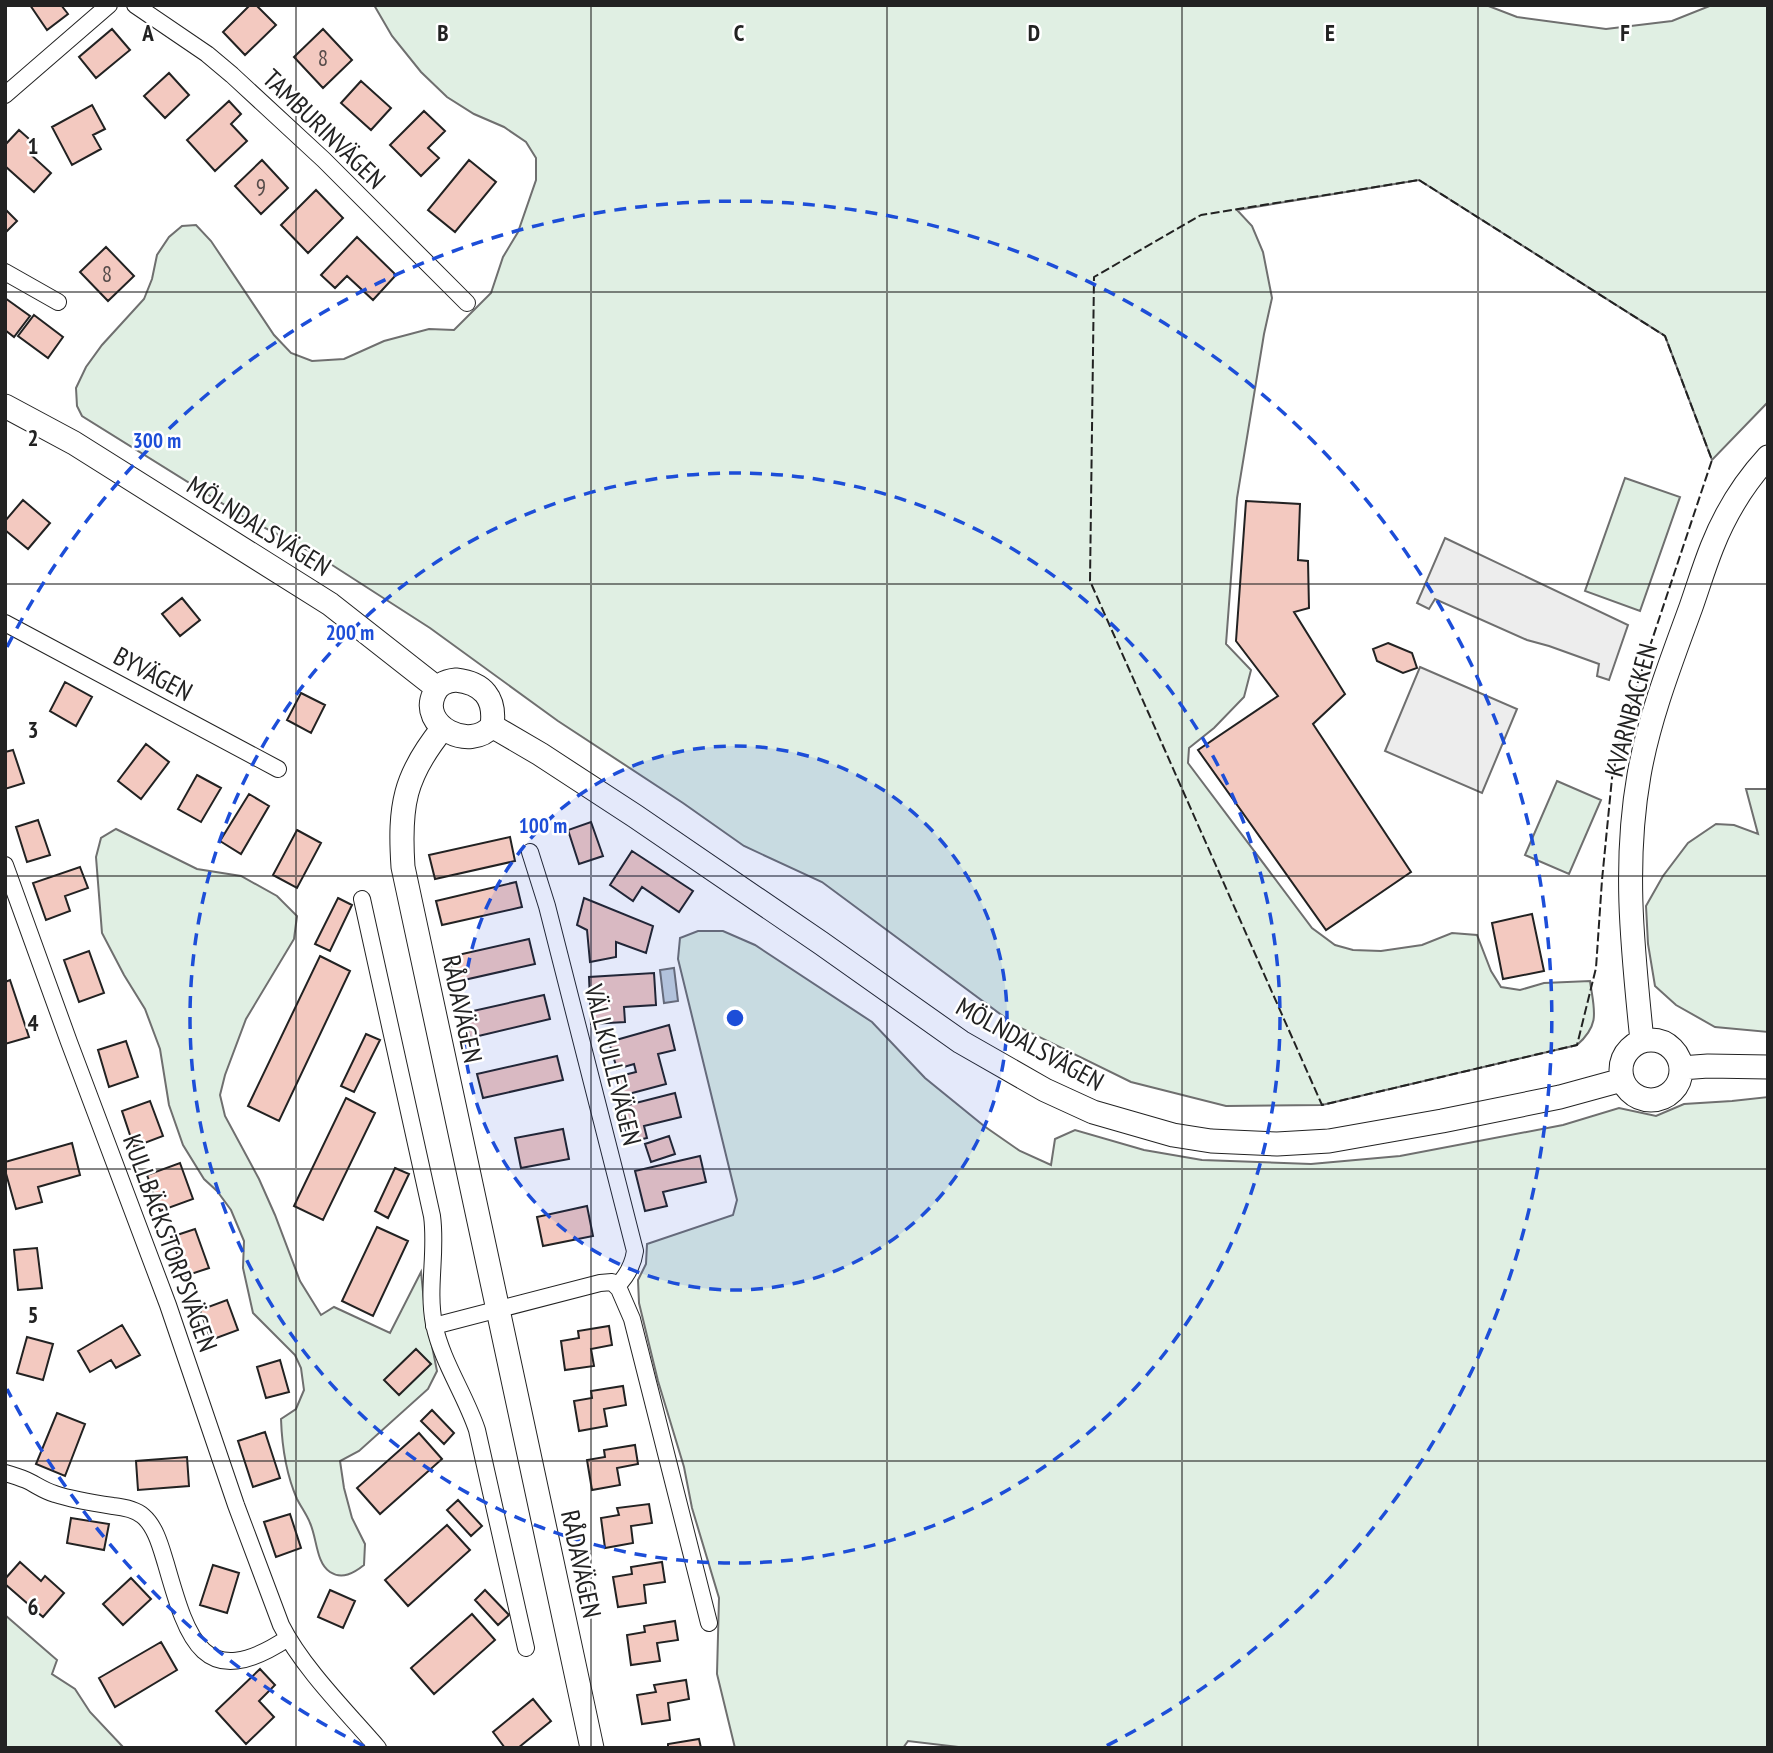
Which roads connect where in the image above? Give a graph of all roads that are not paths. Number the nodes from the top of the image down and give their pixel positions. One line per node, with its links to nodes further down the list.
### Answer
1 (109, 5): 3 (street)
2 (135, 5): 6 (street, TAMBURINVÄGEN)
3 (5, 95)
4 (5, 272): 5 (street)
5 (58, 302)
6 (467, 303)
7 (5, 407): 10 (street, MÖLNDALSVÄGEN)
8 (1768, 457): 17 (street, KVARNBACKEN)
9 (5, 623): 13 (street, BYVÄGEN)
10 (437, 688): 11 (street); 12 (street)
11 (492, 726): 12 (street); 20 (street, MÖLNDALSVÄGEN)
12 (443, 728): 22 (street, RÅDAVÄGEN)
13 (278, 769)
14 (530, 852): 21 (street, VÄLLKULLEVÄGEN)
15 (5, 865): 26 (street, KULLBÄCKSTORPSVÄGEN)
16 (362, 899): 23 (street)
17 (1642, 1041): 19 (street); 20 (street)
18 (1768, 1067): 19 (street)
19 (1681, 1068): 20 (street)
20 (1622, 1080)
21 (617, 1286): 22 (street); 25 (street)
22 (496, 1310): 23 (street); 29 (street, RÅDAVÄGEN)
23 (434, 1326): 27 (street)
24 (5, 1473): 26 (street)
25 (709, 1623)
26 (288, 1638): 28 (street, KULLBÄCKSTORPSVÄGEN)
27 (526, 1648)
28 (379, 1748)
29 (592, 1748)

